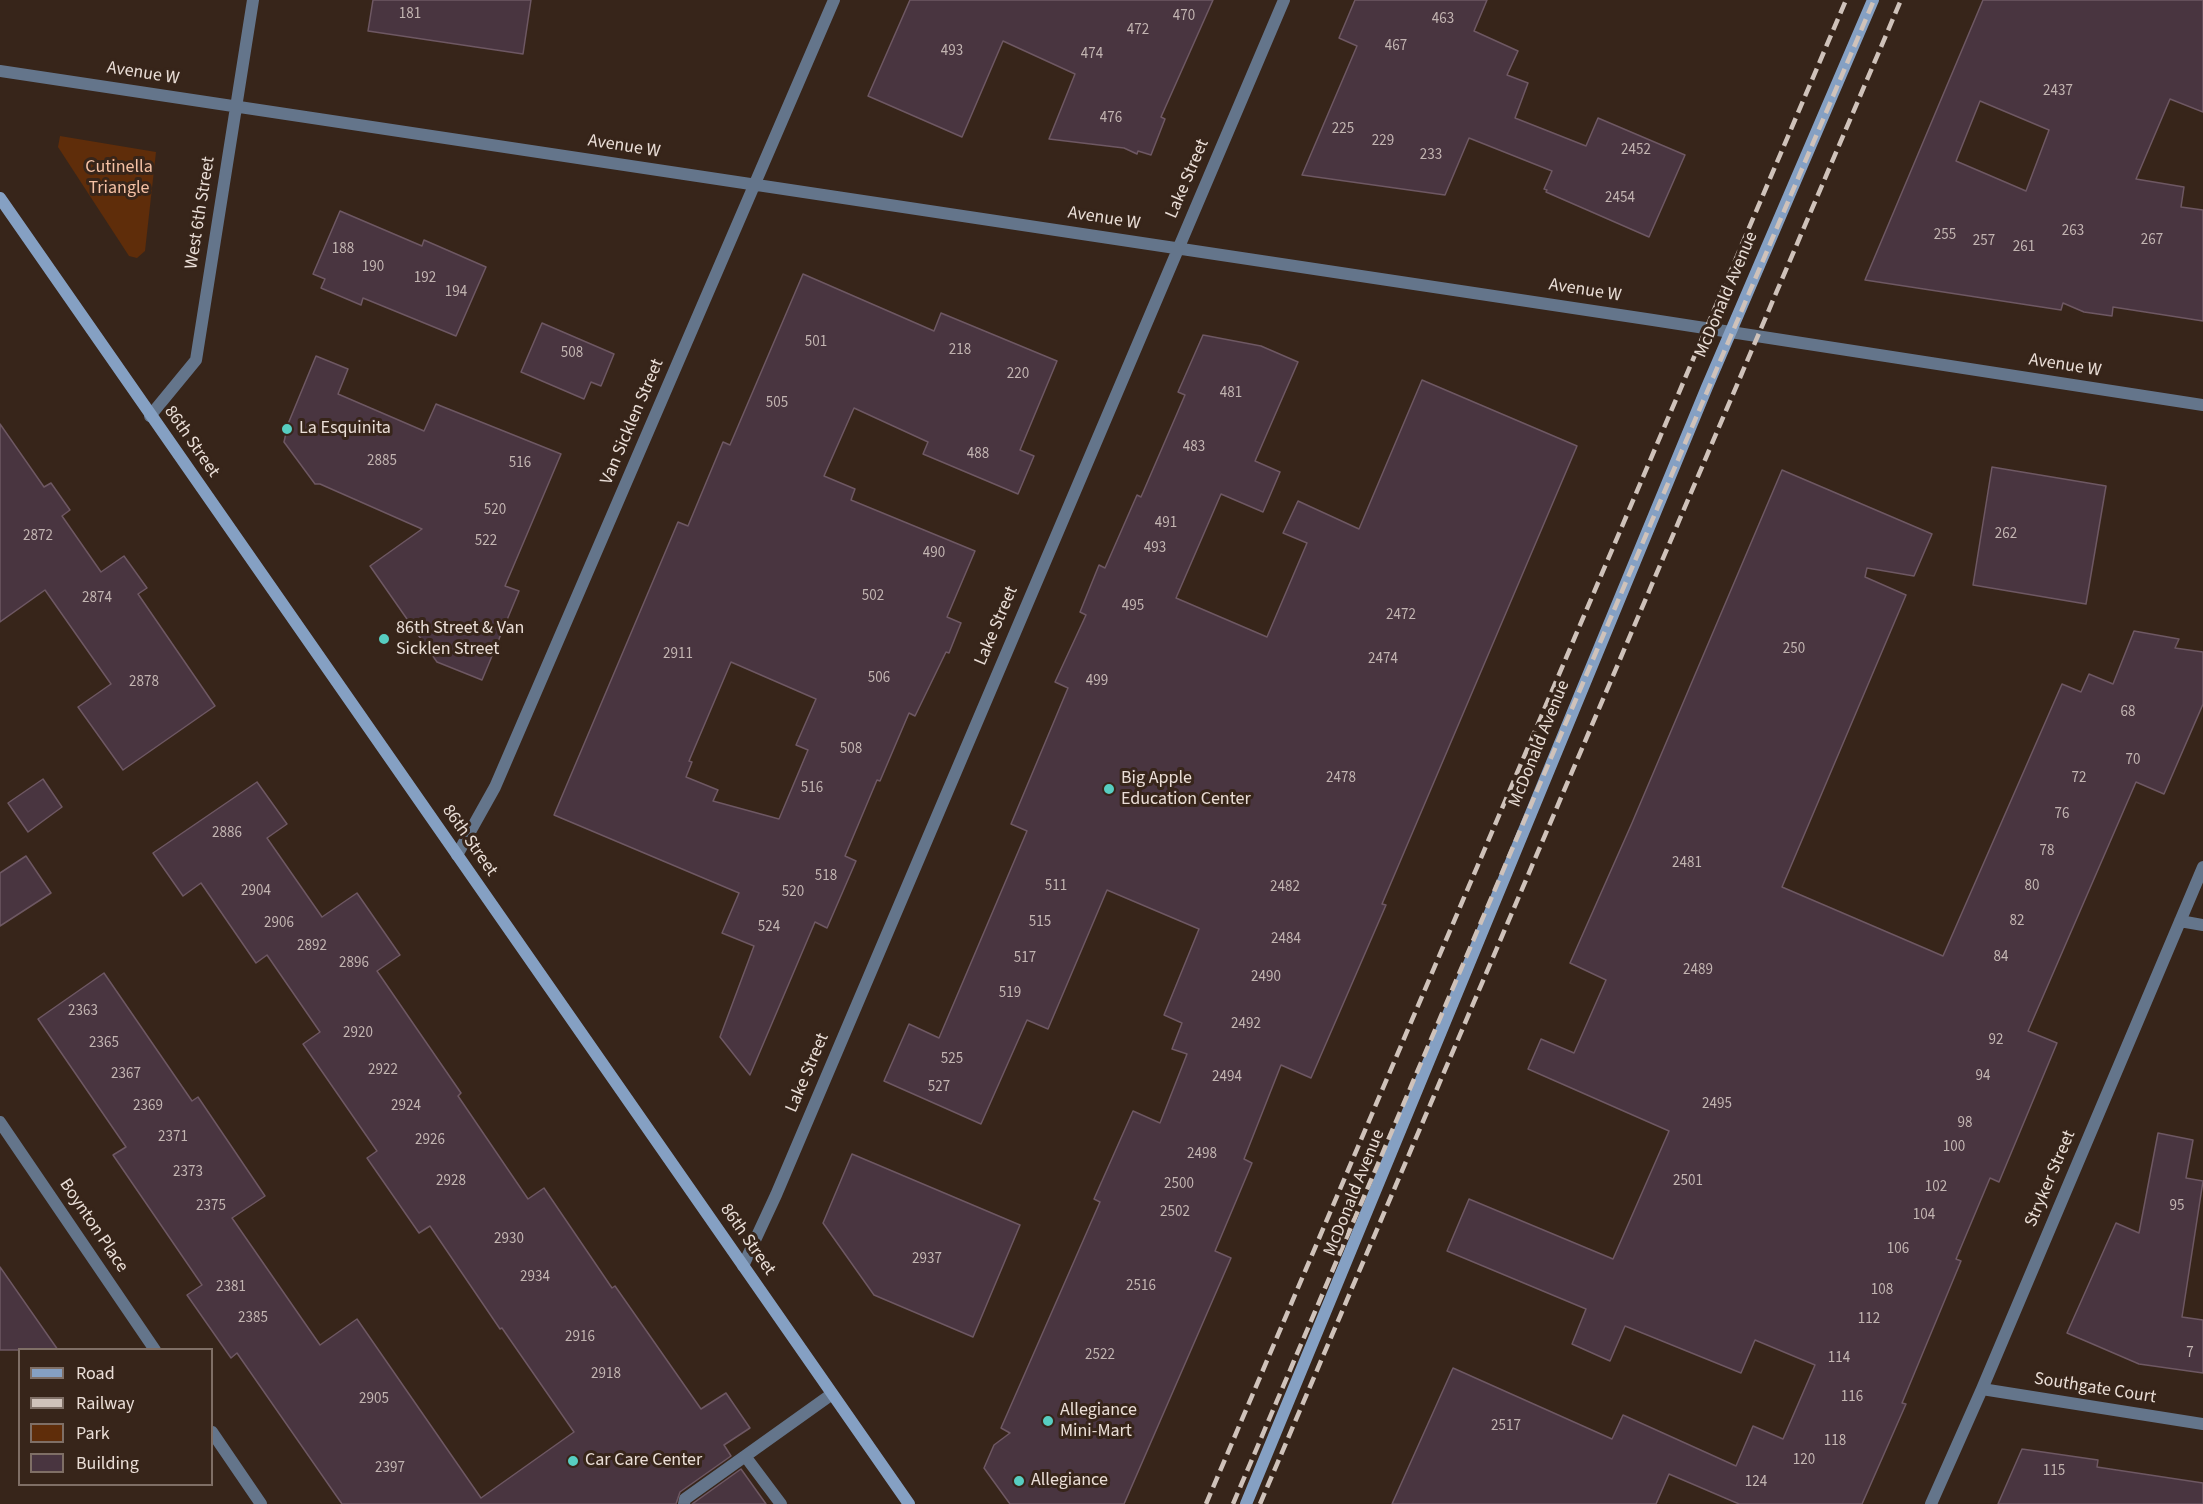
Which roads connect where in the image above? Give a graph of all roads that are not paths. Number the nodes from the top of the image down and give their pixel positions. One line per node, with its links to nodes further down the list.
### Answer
1 (253, 0): 6 (street, West 6th Street)
2 (834, 0): 7 (street, Van Sicklen Street)
3 (1284, 0): 9 (street, Lake Street)
4 (1873, 0): 10 (main road, McDonald Avenue)
5 (0, 71): 6 (street, Avenue W)
6 (236, 106): 7 (street, Avenue W); 12 (street, West 6th Street)
7 (755, 185): 9 (street, Avenue W); 13 (street, Van Sicklen Street)
8 (0, 198): 12 (main road, 86th Street)
9 (1178, 248): 10 (street, Avenue W); 18 (street, Lake Street)
10 (1731, 332): 11 (street, Avenue W); 29 (main road, McDonald Avenue)
11 (2203, 405)
12 (150, 416): 13 (main road, 86th Street)
13 (457, 855): 18 (main road, 86th Street)
14 (2203, 867): 15 (street, Stryker Street)
15 (2180, 921): 16 (street); 20 (street, Stryker Street)
16 (2203, 925)
17 (0, 1122): 19 (street, Boynton Place)
18 (743, 1266): 21 (main road, 86th Street)
19 (154, 1348)
20 (1982, 1389): 22 (street, Southgate Court); 30 (street, Stryker Street)
21 (832, 1394): 24 (street); 28 (main road, 86th Street)
22 (2203, 1424)
23 (213, 1433): 25 (street)
24 (745, 1455): 26 (street); 27 (street)
25 (261, 1504)
26 (684, 1504)
27 (781, 1504)
28 (909, 1504)
29 (1246, 1504)
30 (1931, 1504)

